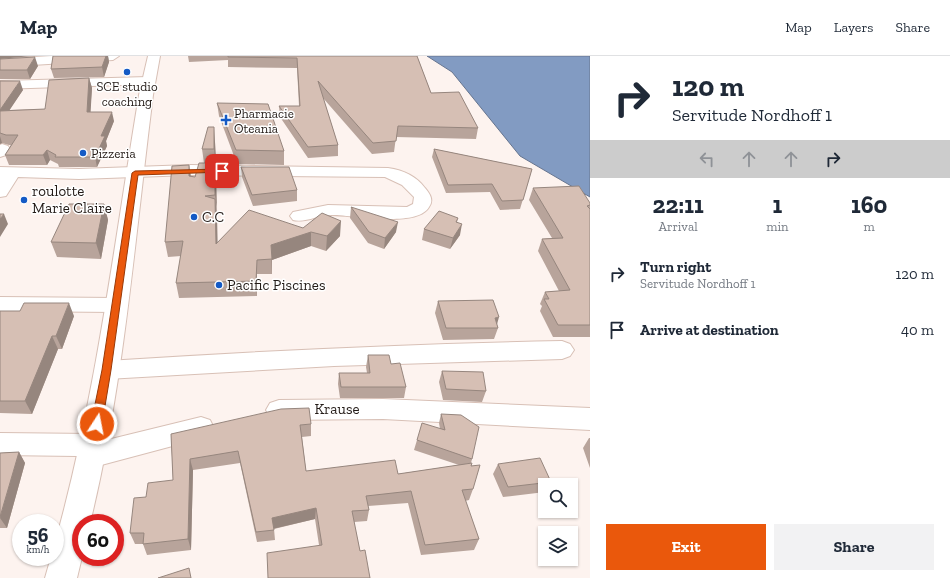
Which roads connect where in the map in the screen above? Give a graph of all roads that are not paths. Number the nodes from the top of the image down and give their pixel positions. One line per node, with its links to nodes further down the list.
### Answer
1 (113, 56): 3 (street)
2 (154, 56): 4 (street)
3 (0, 63)
4 (148, 81): 5 (street); 7 (street)
5 (0, 85)
6 (7, 172): 7 (street); 8 (street)
7 (135, 173): 9 (street); 11 (street)
8 (0, 192)
9 (299, 216)
10 (0, 304): 11 (street)
11 (116, 305): 13 (street)
12 (562, 350): 13 (street)
13 (106, 370): 18 (street)
14 (254, 416): 15 (street, Krause)
15 (590, 419)
16 (224, 422): 18 (street)
17 (0, 444): 18 (street)
18 (91, 451): 19 (street)
19 (61, 578)

